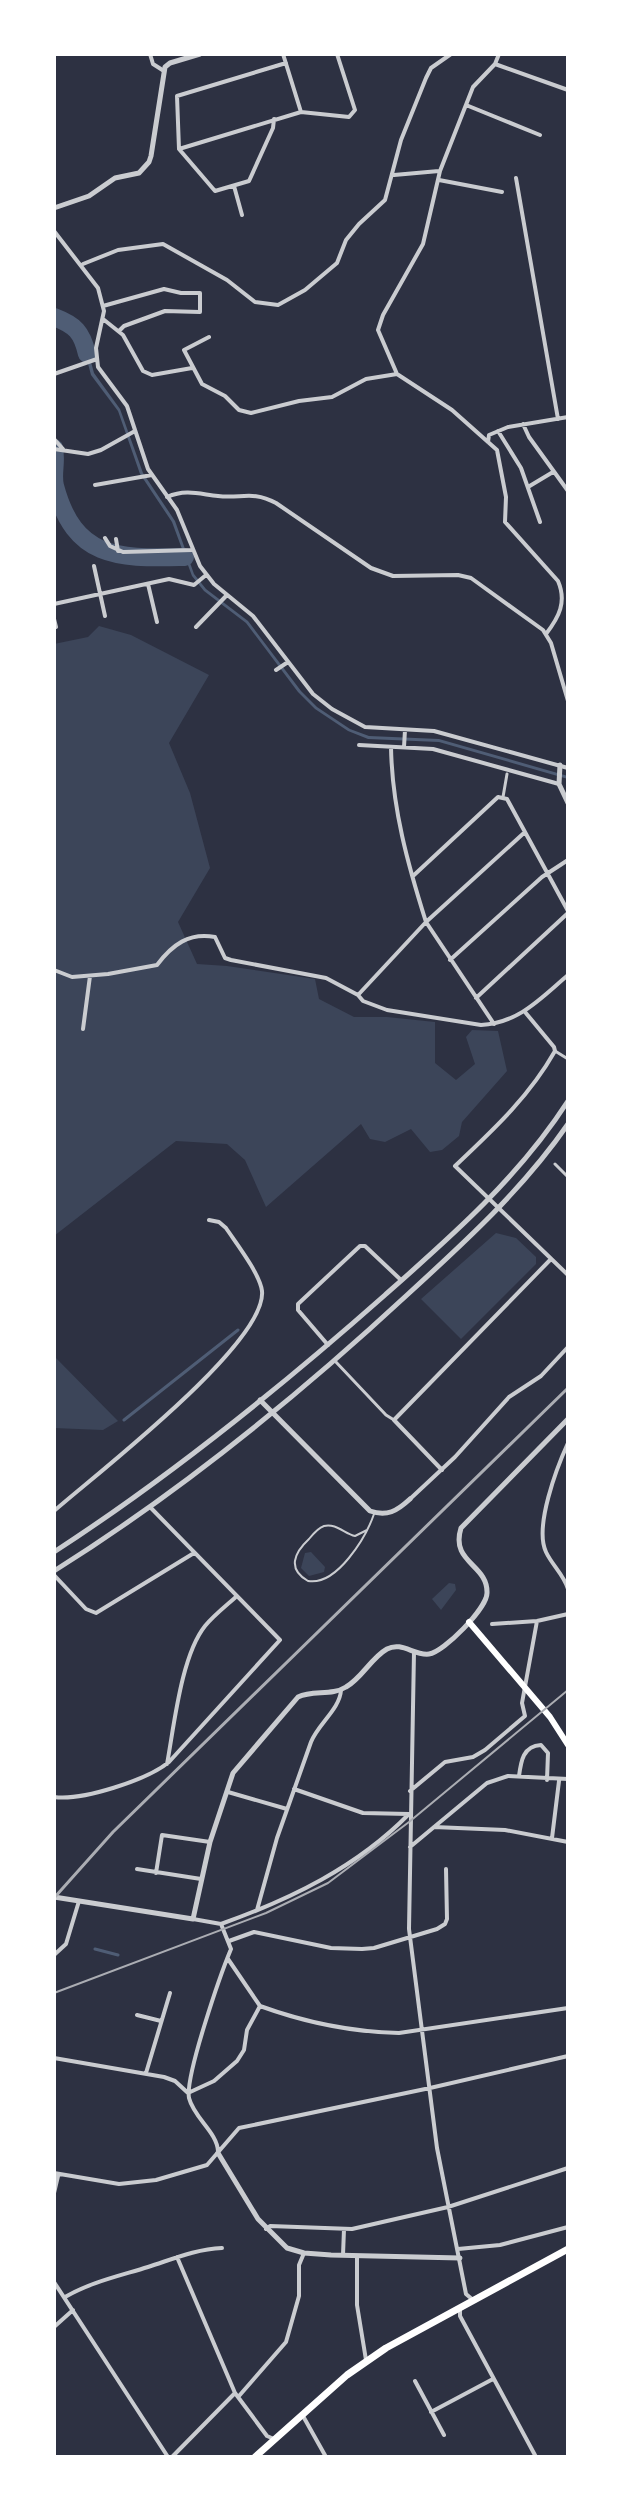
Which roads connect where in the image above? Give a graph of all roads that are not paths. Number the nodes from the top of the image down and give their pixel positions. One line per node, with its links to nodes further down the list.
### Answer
1 (150, 54): 11 (street)
2 (200, 54): 11 (street)
3 (283, 54): 9 (street)
4 (337, 54): 14 (street)
5 (371, 54): 6 (street)
6 (378, 54)
7 (451, 54): 19 (street)
8 (499, 54): 10 (street)
9 (286, 63): 14 (street); 17 (street)
10 (495, 64): 12 (street); 13 (street)
11 (164, 71): 24 (street)
12 (568, 90)
13 (466, 105): 16 (street); 18 (street)
14 (301, 112): 15 (street)
15 (274, 119): 17 (street); 22 (street)
16 (540, 135)
17 (179, 149): 22 (street)
18 (440, 171): 19 (street); 21 (street)
19 (394, 175): 27 (street)
20 (516, 178): 37 (street)
21 (439, 180): 23 (street); 35 (street)
22 (234, 186): 25 (street)
23 (502, 192)
24 (54, 208)
25 (242, 215)
26 (54, 231): 27 (street)
27 (82, 265): 28 (street)
28 (103, 306): 29 (street); 30 (street)
29 (103, 319): 30 (street); 32 (street)
30 (119, 331): 33 (street)
31 (209, 337): 33 (street)
32 (91, 360): 34 (street); 40 (street)
33 (192, 368): 35 (street)
34 (54, 374)
35 (397, 374): 42 (street)
36 (568, 417): 37 (street)
37 (558, 419): 38 (street)
38 (523, 424): 39 (street); 44 (street)
39 (498, 431): 42 (street); 46 (street)
40 (133, 432): 43 (street); 45 (street)
41 (54, 439): 43 (street)
42 (488, 442): 66 (street)
43 (59, 449)
44 (554, 471): 46 (street); 47 (street)
45 (147, 477): 48 (street); 49 (street)
46 (528, 487): 50 (street)
47 (568, 491)
48 (100, 493)
49 (167, 497): 53 (street); 66 (street)
50 (540, 522)
51 (105, 538): 54 (street)
52 (116, 539): 54 (street)
53 (190, 550): 54 (street); 56 (street)
54 (118, 551)
55 (94, 566): 58 (street)
56 (204, 577): 57 (street); 59 (street)
57 (148, 584): 58 (street); 63 (street)
58 (100, 594): 60 (street); 61 (street)
59 (226, 596): 65 (street); 67 (street)
60 (54, 604)
61 (105, 616)
62 (54, 619): 64 (street)
63 (157, 622)
64 (56, 627)
65 (204, 630)
66 (546, 634): 69 (street)
67 (286, 663): 68 (street); 70 (street)
68 (277, 669)
69 (568, 701)
70 (405, 732): 71 (street); 74 (street)
71 (404, 744): 73 (street); 77 (street)
72 (359, 745): 73 (street)
73 (391, 747): 83 (street)
74 (559, 766): 75 (street); 77 (street)
75 (568, 768)
76 (507, 774): 78 (street)
77 (559, 785): 79 (street)
78 (503, 797): 80 (street); 83 (street)
79 (568, 803)
80 (525, 832): 82 (street); 85 (street)
81 (568, 860): 82 (street)
82 (548, 872): 84 (street); 86 (street)
83 (413, 876): 85 (street)
84 (568, 912): 91 (street)
85 (426, 922): 86 (street); 90 (street)
86 (450, 960): 91 (street)
87 (54, 970): 89 (street)
88 (568, 975): 92 (street)
89 (90, 976): 90 (street); 94 (street)
90 (358, 995): 93 (street)
91 (476, 998): 93 (street)
92 (525, 1012): 93 (street); 95 (street)
93 (494, 1024)
94 (83, 1029)
95 (555, 1051): 96 (street); 101 (street)
96 (568, 1059)
97 (568, 1101): 101 (street)
98 (568, 1124): 102 (street)
99 (555, 1164): 100 (street)
100 (568, 1177)
101 (490, 1200): 102 (street); 106 (street)
102 (498, 1209): 104 (street); 109 (street)
103 (209, 1220): 118 (street)
104 (551, 1259): 105 (street); 112 (street)
105 (568, 1275)
106 (401, 1280): 107 (street); 107 (street)
107 (328, 1345): 110 (street)
108 (568, 1347): 115 (street)
109 (335, 1361): 111 (street); 112 (street)
110 (260, 1400): 111 (street); 121 (street)
111 (272, 1412): 117 (street); 119 (street)
112 (394, 1420): 115 (street)
113 (568, 1420): 128 (street)
114 (568, 1443): 124 (street)
115 (442, 1470): 116 (street)
116 (410, 1499): 119 (street)
117 (150, 1507): 122 (street); 123 (street)
118 (54, 1511)
119 (375, 1513): 120 (lane)
120 (367, 1530): 120 (lane)
121 (54, 1552)
122 (195, 1552): 123 (street); 125 (street)
123 (54, 1573)
124 (568, 1589)
125 (237, 1596): 134 (street); 134 (street)
126 (568, 1614): 127 (street)
127 (537, 1621): 129 (street); 131 (street)
128 (469, 1622): 130 (street); 131 (main road)
129 (492, 1624)
130 (414, 1652): 132 (street); 141 (street)
131 (524, 1686): 133 (main road); 141 (street)
132 (341, 1690): 139 (street); 140 (street)
133 (568, 1745)
134 (167, 1764): 142 (street)
135 (519, 1776): 137 (street); 137 (street); 145 (street)
136 (568, 1779): 138 (street)
137 (547, 1780): 138 (street)
138 (559, 1781): 146 (street)
139 (294, 1789): 143 (street); 144 (street)
140 (225, 1791): 143 (street); 147 (street)
141 (410, 1791): 144 (street)
142 (54, 1797)
143 (287, 1809): 156 (street)
144 (409, 1814): 149 (street); 156 (street)
145 (434, 1827): 146 (street); 149 (street)
146 (551, 1838): 148 (street)
147 (210, 1842): 152 (street); 153 (street)
148 (568, 1842)
149 (410, 1847): 159 (street)
150 (137, 1869): 152 (street)
151 (446, 1869): 159 (street)
152 (156, 1873): 153 (street)
153 (201, 1879): 157 (street)
154 (54, 1897): 155 (street)
155 (79, 1901): 157 (street); 161 (street)
156 (257, 1910): 158 (street)
157 (193, 1919): 158 (street)
158 (221, 1924): 160 (street)
159 (410, 1936): 160 (street); 168 (street)
160 (229, 1941): 162 (street)
161 (54, 1955)
162 (227, 1958): 164 (street); 173 (street)
163 (170, 1993): 167 (street)
164 (260, 2006): 168 (street); 173 (street)
165 (568, 2008): 168 (street)
166 (137, 2015): 167 (street)
167 (161, 2021): 171 (street)
168 (422, 2031): 172 (street)
169 (568, 2056): 172 (street)
170 (54, 2058): 171 (street)
171 (146, 2073): 173 (street)
172 (430, 2088): 174 (street); 178 (street)
173 (188, 2093): 174 (street)
174 (218, 2153): 176 (street); 180 (street)
175 (568, 2168): 178 (street)
176 (56, 2174): 177 (street)
177 (54, 2193)
178 (448, 2207): 181 (street); 183 (street)
179 (568, 2227): 183 (street)
180 (266, 2229): 181 (street); 185 (street)
181 (344, 2229): 186 (street)
182 (222, 2248): 188 (street)
183 (458, 2249): 189 (street)
184 (568, 2249): 192 (highway)
185 (304, 2253): 186 (street); 199 (street)
186 (343, 2255): 187 (street)
187 (357, 2256): 189 (street); 196 (street)
188 (177, 2257): 191 (street); 199 (street)
189 (460, 2258): 192 (street)
190 (54, 2282): 191 (street)
191 (65, 2297): 194 (street)
192 (473, 2300): 193 (highway)
193 (460, 2308): 196 (highway); 197 (street)
194 (73, 2310): 195 (street); 204 (street)
195 (54, 2327)
196 (367, 2362): 201 (highway)
197 (493, 2378): 200 (street); 207 (street)
198 (415, 2381): 200 (street)
199 (237, 2395): 203 (street); 204 (street)
200 (431, 2412): 202 (street)
201 (302, 2414): 203 (highway); 206 (street)
202 (444, 2435)
203 (274, 2439): 205 (highway)
204 (170, 2457)
205 (255, 2457)
206 (326, 2457)
207 (536, 2457)

